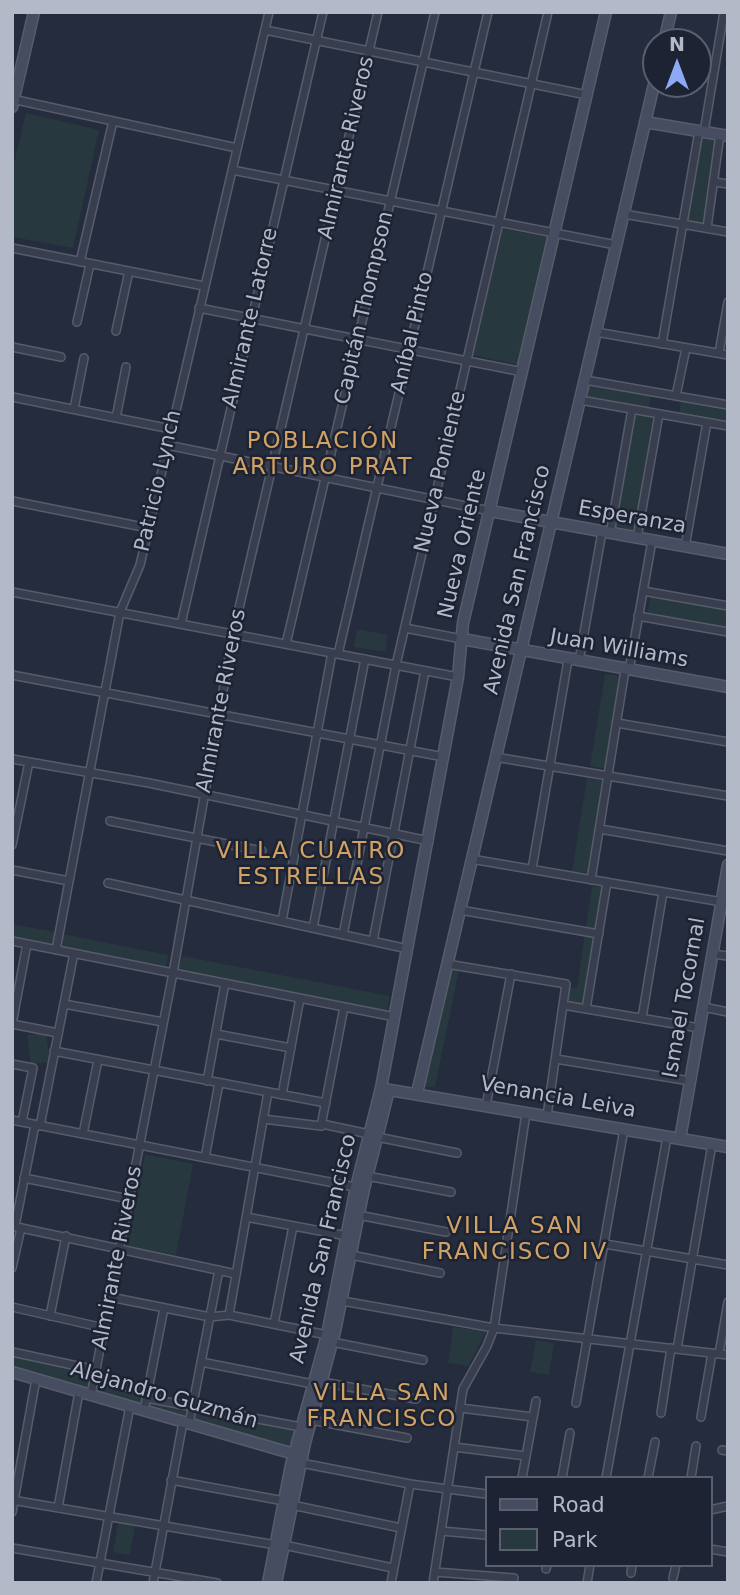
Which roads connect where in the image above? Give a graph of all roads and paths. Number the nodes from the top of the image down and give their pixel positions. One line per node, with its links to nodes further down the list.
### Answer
1 (34, 12): 18 (main road)
2 (269, 12): 10 (street, Patricio Lynch)
3 (323, 12): 11 (street, Almirante Latorre)
4 (378, 12): 12 (street, Almirante Riveros)
5 (435, 12): 13 (street, Capitán Thompson)
6 (488, 12): 14 (street, Aníbal Pinto)
7 (548, 12): 15 (street, Nueva Poniente)
8 (606, 12): 16 (main road, Nueva Oriente)
9 (724, 12): 21 (street)
10 (265, 30): 11 (street); 23 (street, Patricio Lynch)
11 (317, 40): 12 (street); 25 (street, Almirante Latorre)
12 (369, 51): 13 (street); 28 (street, Almirante Riveros)
13 (423, 62): 14 (street); 29 (street, Capitán Thompson)
14 (474, 72): 15 (street); 30 (street, Aníbal Pinto)
15 (531, 84): 16 (street); 32 (street, Nueva Poniente)
16 (587, 95): 36 (main road, Nueva Oriente)
17 (651, 98): 20 (main road, Avenida San Francisco)
18 (13, 102): 19 (street)
19 (113, 121): 23 (street); 39 (street)
20 (645, 122): 21 (main road); 31 (main road, Avenida San Francisco)
21 (702, 131): 22 (main road); 33 (street)
22 (724, 135): 26 (street)
23 (237, 148): 24 (street, Patricio Lynch)
24 (232, 170): 25 (street); 42 (street, Patricio Lynch)
25 (284, 180): 28 (street); 45 (street, Almirante Latorre)
26 (714, 182): 27 (street); 34 (street)
27 (728, 184)
28 (337, 190): 29 (street); 47 (street, Almirante Riveros)
29 (390, 201): 30 (street); 50 (street, Capitán Thompson)
30 (442, 211): 32 (street); 54 (street, Aníbal Pinto)
31 (624, 214): 33 (street); 37 (main road, Avenida San Francisco)
32 (499, 222): 36 (street); 58 (street, Nueva Poniente)
33 (682, 224): 34 (street); 51 (street)
34 (707, 228): 35 (street)
35 (728, 232)
36 (556, 233): 37 (street); 60 (main road, Nueva Oriente)
37 (617, 245): 49 (main road, Avenida San Francisco)
38 (12, 248): 39 (street)
39 (80, 262): 40 (street)
40 (90, 264): 41 (street); 46 (street)
41 (129, 271): 42 (street); 48 (street)
42 (204, 286): 44 (street, Patricio Lynch)
43 (728, 302): 55 (street)
44 (199, 308): 45 (street); 72 (street, Patricio Lynch)
45 (251, 318): 47 (street); 74 (street, Almirante Latorre)
46 (77, 322)
47 (304, 329): 50 (street); 75 (street, Almirante Riveros)
48 (116, 331)
49 (596, 332): 51 (street); 61 (main road, Avenida San Francisco)
50 (358, 339): 54 (street); 76 (street, Capitán Thompson)
51 (662, 344): 53 (street)
52 (12, 347): 56 (street)
53 (686, 348): 55 (street); 62 (street)
54 (410, 349): 58 (street); 77 (street, Aníbal Pinto)
55 (724, 354)
56 (61, 357)
57 (84, 358): 67 (street)
58 (467, 360): 60 (street); 78 (street, Nueva Poniente)
59 (126, 367): 69 (street)
60 (523, 372): 80 (main road, Nueva Oriente)
61 (585, 380): 62 (street); 64 (main road, Avenida San Francisco)
62 (677, 396): 65 (street)
63 (12, 397): 67 (street)
64 (580, 400): 66 (street); 81 (main road, Avenida San Francisco)
65 (728, 405)
66 (632, 409): 68 (street); 83 (street)
67 (74, 410): 69 (street)
68 (659, 414): 70 (street); 84 (street)
69 (116, 418): 72 (street)
70 (707, 422): 71 (street); 86 (street)
71 (728, 426)
72 (171, 429): 73 (street, Patricio Lynch)
73 (167, 445): 74 (street); 82 (street, Patricio Lynch)
74 (219, 456): 75 (street); 93 (street, Almirante Latorre)
75 (272, 466): 76 (street); 96 (street, Almirante Riveros)
76 (325, 477): 77 (street); 98 (street, Capitán Thompson)
77 (377, 488): 78 (street); 100 (street, Aníbal Pinto)
78 (435, 500): 80 (street); 94 (street, Nueva Poniente)
79 (12, 501): 82 (street)
80 (490, 511): 81 (main road, Esperanza); 97 (main road, Nueva Oriente)
81 (551, 524): 83 (main road, Esperanza); 99 (main road, Avenida San Francisco)
82 (148, 528): 91 (street, Patricio Lynch)
83 (606, 533): 84 (main road, Esperanza); 102 (street)
84 (637, 538): 85 (main road, Esperanza)
85 (652, 541): 86 (main road, Esperanza); 88 (street)
86 (685, 547): 87 (main road, Esperanza)
87 (728, 554)
88 (643, 591): 90 (street); 92 (street)
89 (12, 592): 91 (street)
90 (728, 606)
91 (120, 612): 93 (street); 109 (street, Patricio Lynch)
92 (638, 617): 95 (street); 104 (street)
93 (181, 624): 96 (street)
94 (405, 628): 97 (street); 103 (street, Nueva Poniente)
95 (728, 632)
96 (233, 634): 98 (street); 110 (street, Almirante Riveros)
97 (462, 639): 99 (main road, Juan Williams); 107 (main road, Nueva Oriente)
98 (286, 644): 100 (street)
99 (520, 651): 102 (main road, Juan Williams); 118 (main road, Avenida San Francisco)
100 (335, 654): 101 (street); 112 (street, Aníbal Pinto)
101 (365, 659): 103 (street); 113 (street)
102 (573, 661): 104 (main road, Juan Williams); 121 (street)
103 (396, 665): 105 (street); 115 (street, Nueva Poniente)
104 (627, 670): 108 (main road, Juan Williams); 111 (street)
105 (425, 671): 107 (street); 116 (street)
106 (12, 676): 109 (street)
107 (458, 677): 117 (main road, Nueva Oriente)
108 (728, 687)
109 (104, 693): 110 (street); 122 (street, Patricio Lynch)
110 (219, 714): 112 (street); 124 (street, Almirante Riveros)
111 (617, 723): 114 (street); 123 (street)
112 (317, 733): 113 (street); 126 (street, Aníbal Pinto)
113 (350, 739): 115 (street); 128 (street)
114 (728, 742)
115 (380, 745): 116 (street); 129 (street, Nueva Poniente)
116 (410, 750): 117 (street); 131 (street)
117 (444, 757): 133 (main road, Nueva Oriente)
118 (495, 757): 121 (street); 137 (main road, Avenida San Francisco)
119 (12, 759): 120 (street)
120 (29, 762): 122 (street); 134 (street)
121 (550, 766): 123 (street); 139 (street)
122 (89, 774): 124 (street); 142 (street, Patricio Lynch)
123 (608, 776): 125 (street); 130 (street)
124 (205, 794): 126 (street); 132 (street, Almirante Riveros)
125 (728, 796)
126 (302, 814): 128 (street); 149 (street, Aníbal Pinto)
127 (110, 821): 132 (street)
128 (334, 821): 129 (street); 150 (street)
129 (364, 827): 131 (street); 152 (street, Nueva Poniente)
130 (600, 829): 136 (street); 141 (street)
131 (394, 834): 133 (street); 154 (street)
132 (197, 838): 135 (street); 146 (street, Almirante Riveros)
133 (429, 841): 156 (main road, Nueva Oriente)
134 (12, 845)
135 (262, 851)
136 (728, 851)
137 (471, 859): 139 (street); 148 (main road, Avenida San Francisco)
138 (728, 864): 147 (main road, Ismael Tocornal)
139 (532, 869): 141 (street)
140 (12, 870): 142 (street)
141 (591, 880): 143 (street)
142 (69, 881): 157 (street, Patricio Lynch)
143 (607, 882): 145 (street); 151 (street)
144 (108, 883): 146 (street)
145 (663, 892): 147 (street); 173 (street)
146 (186, 900): 149 (street); 162 (street, Almirante Riveros)
147 (724, 902): 159 (main road, Ismael Tocornal)
148 (460, 910): 151 (street); 161 (main road, Avenida San Francisco)
149 (282, 921): 150 (street)
150 (313, 928): 152 (street)
151 (599, 934): 170 (street)
152 (344, 935): 154 (street)
153 (12, 941): 155 (street)
154 (373, 941): 156 (street)
155 (27, 944): 157 (street); 175 (street)
156 (408, 949): 172 (main road, Nueva Oriente)
157 (56, 950): 158 (street)
158 (74, 953): 162 (street); 166 (street)
159 (712, 954): 160 (street); 169 (main road, Ismael Tocornal)
160 (728, 956)
161 (447, 964): 163 (street); 190 (main road, Avenida San Francisco)
162 (173, 973): 164 (street); 174 (street, Almirante Riveros)
163 (511, 974): 167 (street); 193 (street)
164 (225, 983): 165 (street); 178 (street)
165 (300, 998): 168 (street); 179 (street)
166 (64, 1004): 174 (street); 177 (street)
167 (563, 1005): 170 (street); 181 (street)
168 (344, 1007): 172 (street); 192 (street)
169 (703, 1007): 171 (street); 176 (main road, Ismael Tocornal)
170 (586, 1009): 173 (street)
171 (728, 1012)
172 (395, 1017): 188 (main road, Nueva Oriente)
173 (642, 1018): 176 (street)
174 (163, 1022): 184 (street, Almirante Riveros)
175 (12, 1024): 177 (street)
176 (699, 1028): 186 (main road, Ismael Tocornal)
177 (58, 1033): 180 (street)
178 (216, 1034): 179 (street); 185 (street)
179 (290, 1048): 191 (street)
180 (54, 1051): 182 (street); 199 (street)
181 (556, 1059): 186 (street); 195 (street)
182 (98, 1060): 184 (street); 202 (street)
183 (12, 1064): 198 (street)
184 (154, 1070): 185 (street); 207 (street, Almirante Riveros)
185 (207, 1081): 187 (street)
186 (690, 1081): 205 (main road, Ismael Tocornal)
187 (219, 1083): 189 (street); 210 (street)
188 (385, 1089): 190 (main road, Venancia Leiva); 203 (main road, Avenida San Francisco)
189 (268, 1092): 191 (street); 196 (street)
190 (417, 1093): 193 (main road, Venancia Leiva)
191 (282, 1095): 192 (street)
192 (326, 1103): 200 (street)
193 (486, 1106): 194 (main road, Venancia Leiva)
194 (526, 1113): 195 (main road, Venancia Leiva); 245 (street)
195 (547, 1116): 201 (main road, Venancia Leiva)
196 (263, 1119): 200 (street); 211 (street)
197 (12, 1120): 198 (street)
198 (22, 1122): 199 (street)
199 (38, 1125): 202 (street); 213 (street)
200 (321, 1126): 203 (street)
201 (624, 1129): 204 (main road, Venancia Leiva); 224 (street)
202 (83, 1134): 207 (street)
203 (373, 1136): 209 (street); 212 (main road, Avenida San Francisco); 214 (main road, Avenida San Francisco)
204 (667, 1137): 205 (main road, Venancia Leiva); 227 (street)
205 (680, 1139): 206 (main road, Venancia Leiva)
206 (712, 1144): 208 (main road, Venancia Leiva); 229 (street)
207 (140, 1145): 210 (street); 216 (street, Almirante Riveros)
208 (728, 1147)
209 (457, 1153)
210 (205, 1158): 211 (street)
211 (255, 1167): 214 (street); 218 (street)
212 (367, 1176): 214 (main road, Avenida San Francisco); 215 (street)
213 (24, 1178): 216 (street); 220 (street)
214 (360, 1188): 217 (main road, Avenida San Francisco); 223 (main road, Avenida San Francisco)
215 (451, 1192)
216 (129, 1199): 226 (street, Almirante Riveros)
217 (358, 1215): 221 (street); 228 (main road, Avenida San Francisco)
218 (246, 1217): 219 (street); 234 (street)
219 (293, 1226): 223 (street); 243 (street)
220 (16, 1227): 222 (street); 225 (street)
221 (446, 1232)
222 (66, 1236): 226 (street); 241 (street)
223 (347, 1236): 236 (main road, Avenida San Francisco)
224 (605, 1244): 227 (street); 247 (street)
225 (14, 1247): 231 (street)
226 (120, 1248): 232 (street); 235 (street, Almirante Riveros)
227 (648, 1252): 229 (street); 248 (street)
228 (351, 1255): 233 (street); 236 (main road, Avenida San Francisco)
229 (692, 1259): 230 (street); 249 (street)
230 (728, 1265)
231 (12, 1268)
232 (219, 1270): 234 (street); 242 (street)
233 (440, 1273)
234 (236, 1274): 240 (street)
235 (110, 1297): 239 (street); 244 (street, Almirante Riveros)
236 (338, 1300): 245 (street); 246 (main road, Avenida San Francisco)
237 (728, 1302): 251 (street)
238 (12, 1307): 241 (street)
239 (164, 1308): 242 (street); 262 (street)
240 (229, 1315): 242 (street); 243 (street)
241 (50, 1316): 244 (street)
242 (210, 1317): 254 (street)
243 (274, 1324): 246 (street)
244 (104, 1328): 255 (street, Almirante Riveros)
245 (494, 1328): 247 (street); 268 (street)
246 (329, 1338): 253 (street); 259 (main road, Avenida San Francisco)
247 (588, 1339): 248 (street); 265 (street)
248 (631, 1343): 249 (street); 285 (street)
249 (674, 1348): 251 (street); 270 (street)
250 (12, 1352): 255 (street, Alejandro Guzmán)
251 (715, 1354): 252 (street); 271 (street)
252 (728, 1355)
253 (423, 1360)
254 (201, 1362): 259 (street); 267 (street)
255 (96, 1370): 258 (street, Almirante Riveros)
256 (12, 1372): 257 (main road, Alejandro Guzmán)
257 (36, 1379): 260 (main road, Alejandro Guzmán); 292 (street)
258 (95, 1379): 261 (street, Almirante Riveros); 262 (street, Alejandro Guzmán)
259 (317, 1383): 263 (street); 273 (main road, Avenida San Francisco); 275 (main road, Avenida San Francisco)
260 (79, 1391): 261 (main road, Alejandro Guzmán); 294 (street)
261 (92, 1395): 266 (main road, Alejandro Guzmán)
262 (147, 1395): 267 (street, Alejandro Guzmán); 269 (street)
263 (416, 1399)
264 (536, 1401): 272 (street)
265 (576, 1403)
266 (130, 1406): 269 (main road, Alejandro Guzmán); 296 (street)
267 (192, 1406): 274 (street); 275 (street, Alejandro Guzmán)
268 (460, 1408): 272 (street); 280 (street)
269 (144, 1410): 274 (main road, Alejandro Guzmán)
270 (661, 1413)
271 (701, 1417)
272 (533, 1418): 281 (street)
273 (311, 1420): 277 (street); 282 (main road, Avenida San Francisco)
274 (186, 1423): 282 (main road, Alejandro Guzmán); 288 (street)
275 (301, 1427): 282 (main road, Avenida San Francisco)
276 (570, 1433): 284 (street)
277 (407, 1438)
278 (655, 1442): 286 (street)
279 (696, 1446): 287 (street)
280 (454, 1447): 281 (street); 290 (street)
281 (526, 1456): 283 (street)
282 (297, 1458): 289 (street); 293 (main road, Avenida San Francisco)
283 (522, 1476)
284 (562, 1476)
285 (606, 1476)
286 (648, 1476)
287 (691, 1476)
288 (171, 1480): 293 (street); 297 (street)
289 (410, 1484): 290 (street); 298 (street)
290 (447, 1490): 291 (street); 299 (street)
291 (484, 1494)
292 (13, 1500): 294 (street); 295 (street)
293 (288, 1503): 298 (street); 301 (main road, Avenida San Francisco)
294 (58, 1508): 296 (street)
295 (12, 1512)
296 (108, 1516): 297 (street); 303 (street)
297 (163, 1524): 301 (street); 306 (street)
298 (401, 1528): 305 (street)
299 (441, 1531): 300 (street); 307 (street)
300 (484, 1535)
301 (280, 1545): 305 (street); 314 (main road, Avenida San Francisco); 315 (main road, Avenida San Francisco)
302 (12, 1548): 303 (street)
303 (100, 1562): 306 (street); 311 (street)
304 (676, 1567): 309 (street)
305 (393, 1568): 316 (street)
306 (155, 1572): 310 (street); 312 (street)
307 (435, 1572): 308 (street); 317 (street)
308 (514, 1578)
309 (673, 1578)
310 (200, 1581): 313 (street)
311 (96, 1583)
312 (153, 1583)
313 (217, 1583)
314 (268, 1583)
315 (276, 1583)
316 (391, 1583)
317 (433, 1583)

